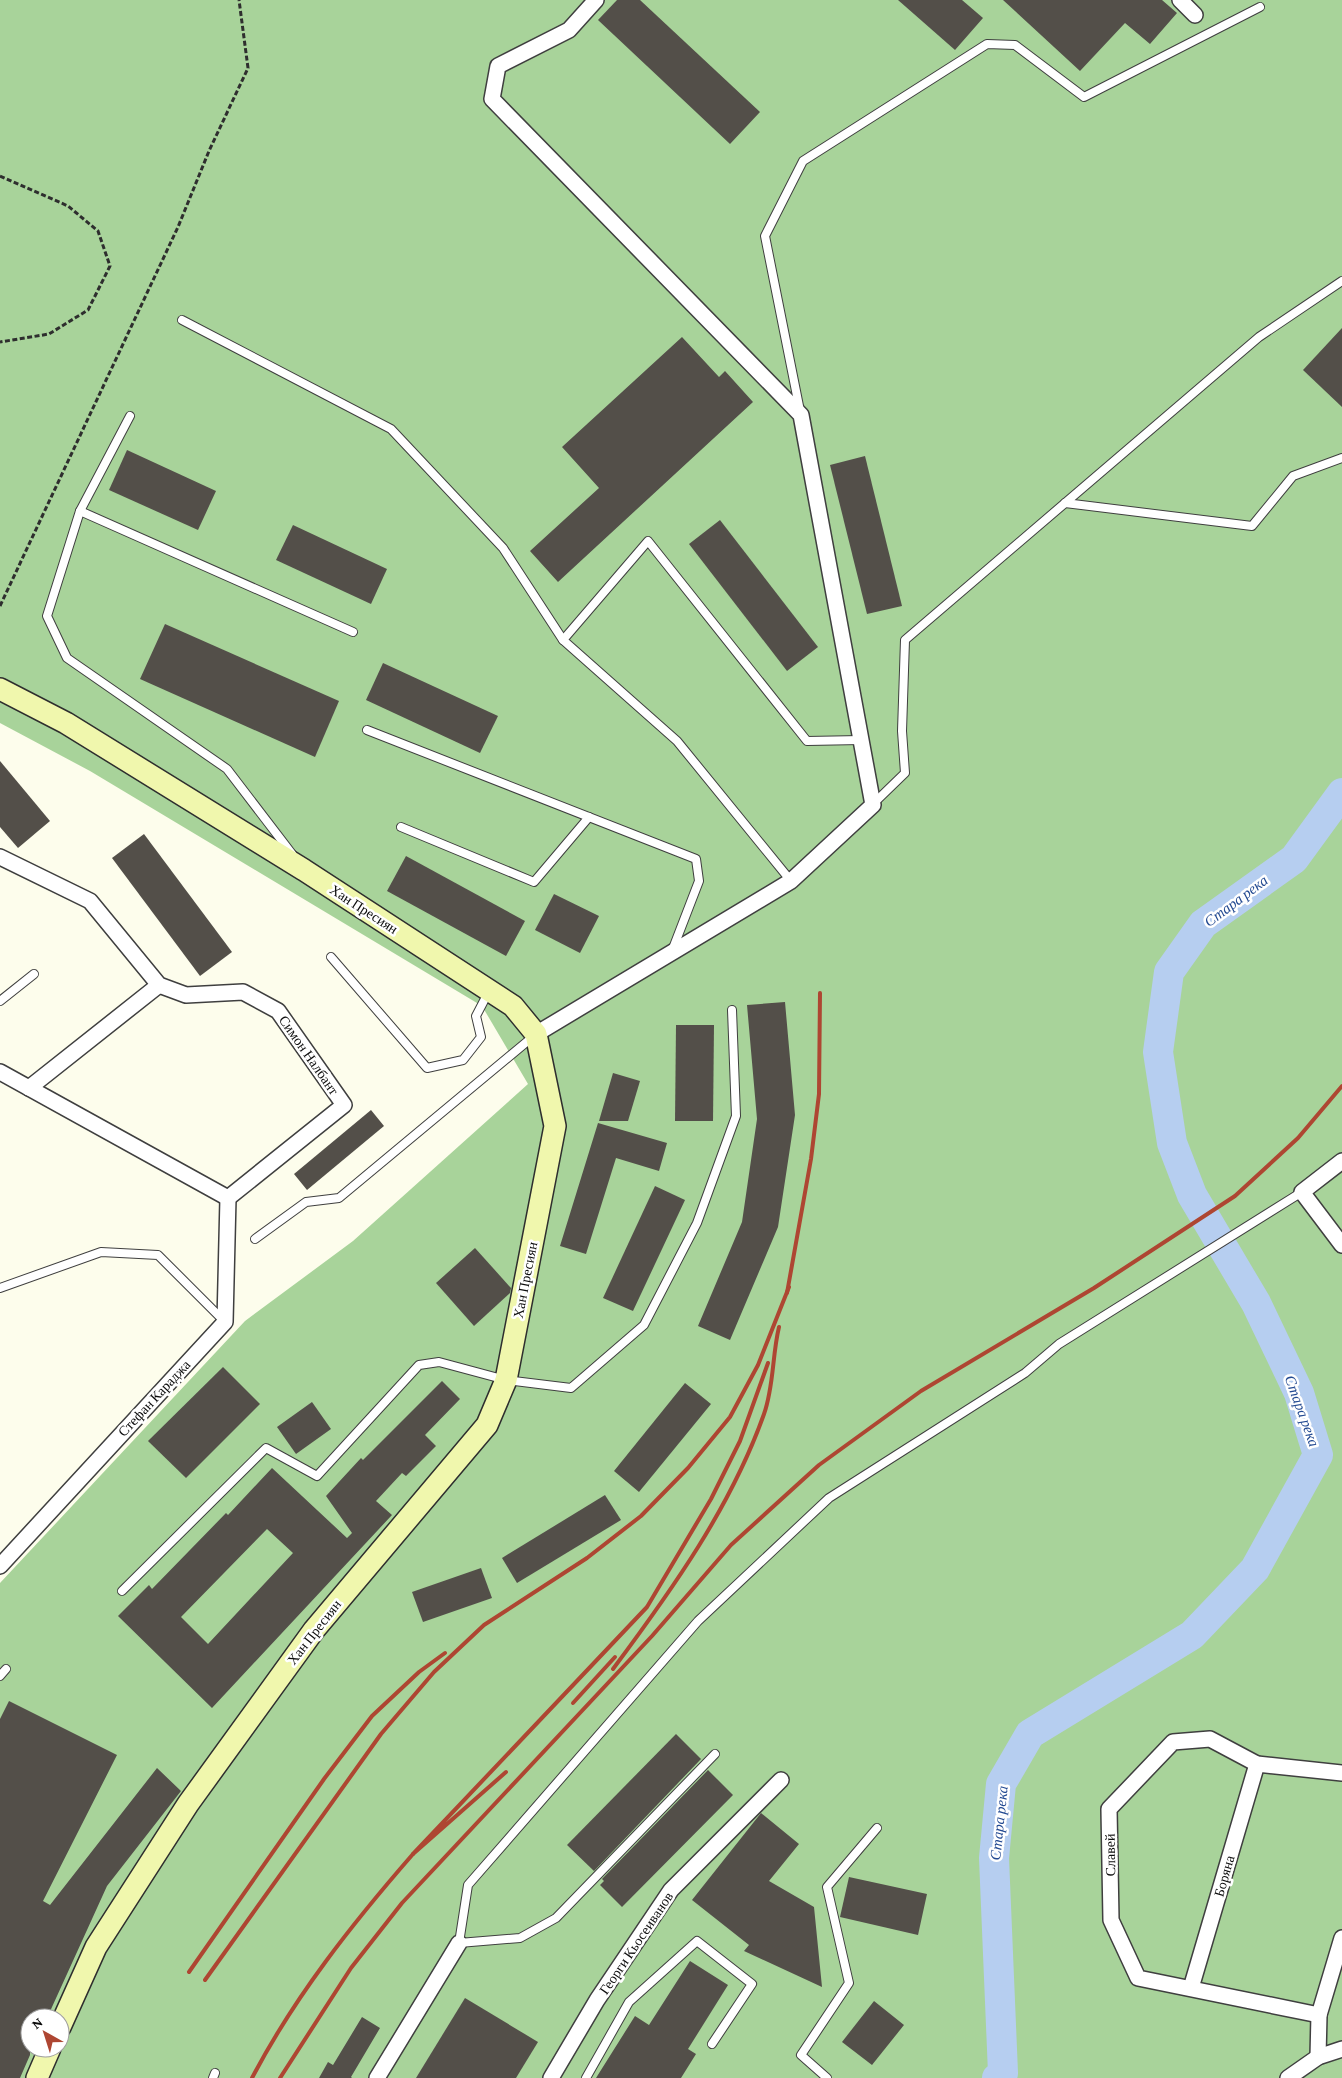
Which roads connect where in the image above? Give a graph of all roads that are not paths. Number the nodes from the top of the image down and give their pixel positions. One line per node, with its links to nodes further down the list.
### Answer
1 (596, 0): 7 (street)
2 (1180, 0): 4 (street)
3 (1260, 7): 7 (lane)
4 (1195, 15)
5 (1342, 281): 10 (lane)
6 (182, 320): 13 (lane)
7 (801, 415): 16 (street)
8 (130, 416): 11 (lane)
9 (1342, 458): 10 (lane)
10 (1065, 503): 17 (lane)
11 (80, 511): 12 (lane); 21 (lane)
12 (353, 632)
13 (563, 640): 16 (lane); 22 (lane)
14 (0, 688): 21 (street, Хан Пресиян)
15 (367, 730): 18 (lane)
16 (861, 740): 17 (street)
17 (872, 804): 22 (street)
18 (589, 817): 19 (lane); 23 (lane)
19 (401, 827)
20 (0, 857): 26 (street)
21 (304, 870): 27 (street, Хан Пресиян)
22 (791, 881): 23 (street)
23 (671, 953): 30 (street)
24 (331, 957): 27 (lane)
25 (34, 974): 28 (lane)
26 (159, 985): 32 (street); 35 (street, Симон Налбант)
27 (490, 990): 30 (street, Хан Пресиян)
28 (0, 1001)
29 (732, 1010): 40 (lane)
30 (536, 1034): 36 (lane); 40 (street, Хан Пресиян)
31 (0, 1072): 32 (street)
32 (29, 1088): 35 (street)
33 (1342, 1161): 34 (street)
34 (1302, 1192): 37 (street); 51 (lane)
35 (228, 1198): 39 (street)
36 (255, 1239)
37 (1342, 1245)
38 (0, 1288): 39 (lane)
39 (225, 1322): 41 (street, Стефан Караджа)
40 (506, 1380): 42 (lane); 53 (street, Хан Пресиян)
41 (0, 1566)
42 (122, 1591)
43 (6, 1669): 44 (lane)
44 (0, 1676)
45 (715, 1754): 51 (lane)
46 (1257, 1764): 47 (street, Славей); 52 (street, Боряна); 52 (street, Славей)
47 (1342, 1772)
48 (781, 1780): 61 (street, Георги Кьосеиванов)
49 (877, 1828): 63 (lane)
50 (1342, 1938): 54 (street)
51 (459, 1943): 60 (street)
52 (1190, 1988): 54 (street, Славей)
53 (69, 2008)
54 (1319, 2015): 57 (street)
55 (712, 2044): 62 (lane)
56 (1342, 2049): 57 (street)
57 (1318, 2057): 64 (street)
58 (46, 2058): 59 (street)
59 (37, 2078)
60 (377, 2078)
61 (551, 2078)
62 (586, 2078)
63 (827, 2078)
64 (1288, 2078)

